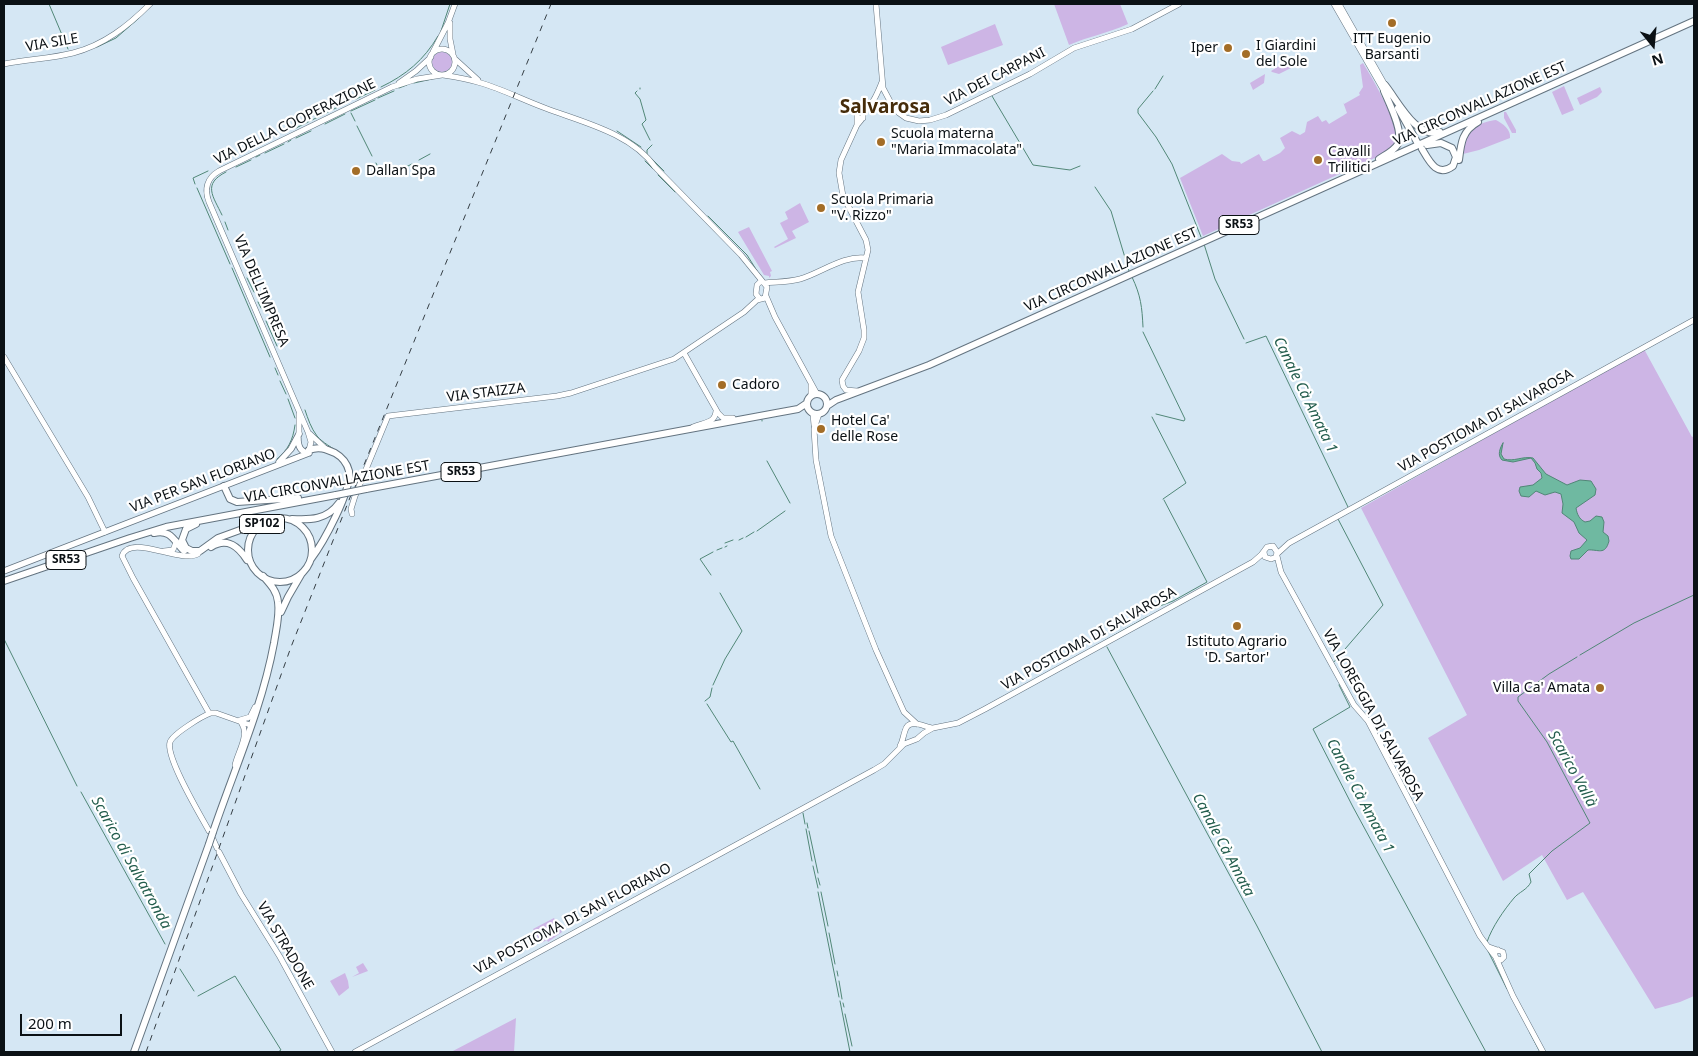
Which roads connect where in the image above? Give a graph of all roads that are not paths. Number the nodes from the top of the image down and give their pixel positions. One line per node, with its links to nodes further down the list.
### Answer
1 (150, 4): 13 (street, VIA SILE)
2 (455, 4): 8 (street, VIA DELLA COOPERAZIONE)
3 (876, 4): 18 (street)
4 (1173, 4): 10 (street, VIA DEI CARPANI)
5 (1179, 4): 10 (street, VIA DEI CARPANI)
6 (1334, 4): 17 (street)
7 (1339, 4): 17 (street)
8 (451, 18): 11 (street, VIA DELLA COOPERAZIONE); 12 (street, VIA DELLA COOPERAZIONE)
9 (1694, 21): 19 (main road, VIA CIRCONVALLAZIONE EST / SR53)
10 (1117, 33): 18 (street, VIA DEI CARPANI)
11 (431, 56): 12 (street); 14 (street); 16 (street, VIA DELLA COOPERAZIONE)
12 (454, 57): 14 (street); 15 (street)
13 (4, 64)
14 (442, 75): 15 (street); 16 (street, VIA DELLA COOPERAZIONE)
15 (483, 83): 27 (street)
16 (392, 87): 24 (street, VIA DELLA COOPERAZIONE)
17 (1384, 88): 20 (main road); 21 (main road); 23 (main road)
18 (882, 91): 25 (street)
19 (1506, 106): 20 (main road, VIA CIRCONVALLAZIONE EST / SR53); 22 (main road)
20 (1491, 113): 22 (main road, VIA CIRCONVALLAZIONE EST / SR53)
21 (1416, 142)
22 (1380, 163): 23 (main road, VIA CIRCONVALLAZIONE EST / SR53)
23 (1346, 178): 32 (main road, VIA CIRCONVALLAZIONE EST / SR53)
24 (210, 179): 38 (street, VIA DELL'IMPRESA)
25 (866, 258): 26 (street); 32 (street)
26 (775, 281): 27 (street); 28 (street, VIA STAIZZA)
27 (762, 283): 28 (street); 28 (street)
28 (762, 296): 30 (street, VIA STAIZZA); 33 (street)
29 (1694, 320): 56 (street, VIA POSTIOMA DI SALVAROSA)
30 (684, 353): 37 (street); 50 (street, VIA STAIZZA)
31 (4, 357): 53 (street)
32 (863, 390): 35 (main road, VIA CIRCONVALLAZIONE EST)
33 (814, 395): 34 (main road); 35 (main road)
34 (807, 403): 36 (main road); 39 (main road)
35 (826, 403): 39 (main road)
36 (798, 408): 39 (main road); 40 (main road, VIA CIRCONVALLAZIONE EST)
37 (716, 410): 40 (street); 41 (street)
38 (299, 411): 42 (street, VIA DELL'IMPRESA); 43 (street, VIA DELL'IMPRESA)
39 (814, 413): 72 (street)
40 (755, 417): 41 (main road, VIA CIRCONVALLAZIONE EST / SR53)
41 (687, 430): 48 (main road, VIA CIRCONVALLAZIONE EST / SR53, bridge)
42 (308, 432): 44 (street, VIA DELL'IMPRESA); 45 (street, VIA DELL'IMPRESA)
43 (299, 434): 45 (main road); 46 (main road)
44 (327, 450): 45 (main road); 48 (main road)
45 (307, 452): 46 (main road, VIA PER SAN FLORIANO)
46 (279, 464): 47 (main road, VIA PER SAN FLORIANO)
47 (224, 486): 48 (main road); 53 (main road, VIA PER SAN FLORIANO)
48 (337, 495): 49 (main road, VIA CIRCONVALLAZIONE EST / SR53); 51 (main road); 65 (main road)
49 (228, 514): 54 (main road, VIA CIRCONVALLAZIONE EST / SR53); 60 (main road)
50 (352, 514)
51 (286, 519): 52 (main road, SP102); 65 (main road, SP102)
52 (268, 521): 60 (main road); 64 (main road, SP102)
53 (105, 532): 66 (main road, VIA PER SAN FLORIANO)
54 (128, 538): 55 (main road); 69 (main road, VIA CIRCONVALLAZIONE EST / SR53)
55 (176, 540): 58 (street); 60 (main road)
56 (1289, 542): 57 (street, VIA POSTIOMA DI SALVAROSA); 61 (street, VIA POSTIOMA DI SALVAROSA)
57 (1273, 546): 59 (street); 61 (street)
58 (159, 551): 60 (street); 73 (street)
59 (1264, 552): 62 (street); 63 (street, VIA POSTIOMA DI SALVAROSA)
60 (195, 553): 64 (main road)
61 (1277, 555): 62 (street); 67 (street, VIA LOREGGIA DI SALVAROSA)
62 (1269, 559): 63 (street, VIA POSTIOMA DI SALVAROSA); 67 (street, VIA LOREGGIA DI SALVAROSA)
63 (1253, 562): 77 (street, VIA POSTIOMA DI SALVAROSA)
64 (252, 565): 68 (main road)
65 (307, 565): 68 (main road); 70 (main road)
66 (4, 572)
67 (1281, 572): 85 (street, VIA LOREGGIA DI SALVAROSA)
68 (263, 576): 70 (main road)
69 (4, 581)
70 (278, 621): 71 (main road)
71 (266, 678): 74 (street); 75 (main road)
72 (904, 712): 76 (street); 78 (street)
73 (208, 713): 74 (street); 84 (street, VIA STRADONE)
74 (237, 720): 75 (street); 82 (street)
75 (250, 724): 82 (main road)
76 (918, 724): 77 (street, VIA POSTIOMA DI SALVAROSA); 78 (street); 79 (street)
77 (933, 728): 79 (street, VIA POSTIOMA DI SALVAROSA)
78 (905, 730): 80 (street); 81 (street, VIA POSTIOMA DI SALVAROSA)
79 (921, 735): 80 (street, VIA POSTIOMA DI SALVAROSA)
80 (913, 740): 81 (street, VIA POSTIOMA DI SALVAROSA)
81 (900, 746): 83 (street, VIA POSTIOMA DI SALVAROSA)
82 (234, 770): 84 (main road)
83 (804, 808): 90 (street, VIA POSTIOMA DI SAN FLORIANO)
84 (211, 837): 88 (main road); 89 (street, VIA STRADONE)
85 (1496, 954): 86 (street, VIA LOREGGIA DI SALVAROSA); 86 (street); 87 (street)
86 (1503, 958): 87 (street)
87 (1502, 972): 91 (street)
88 (134, 1052)
89 (332, 1052)
90 (355, 1052)
91 (1543, 1052)

